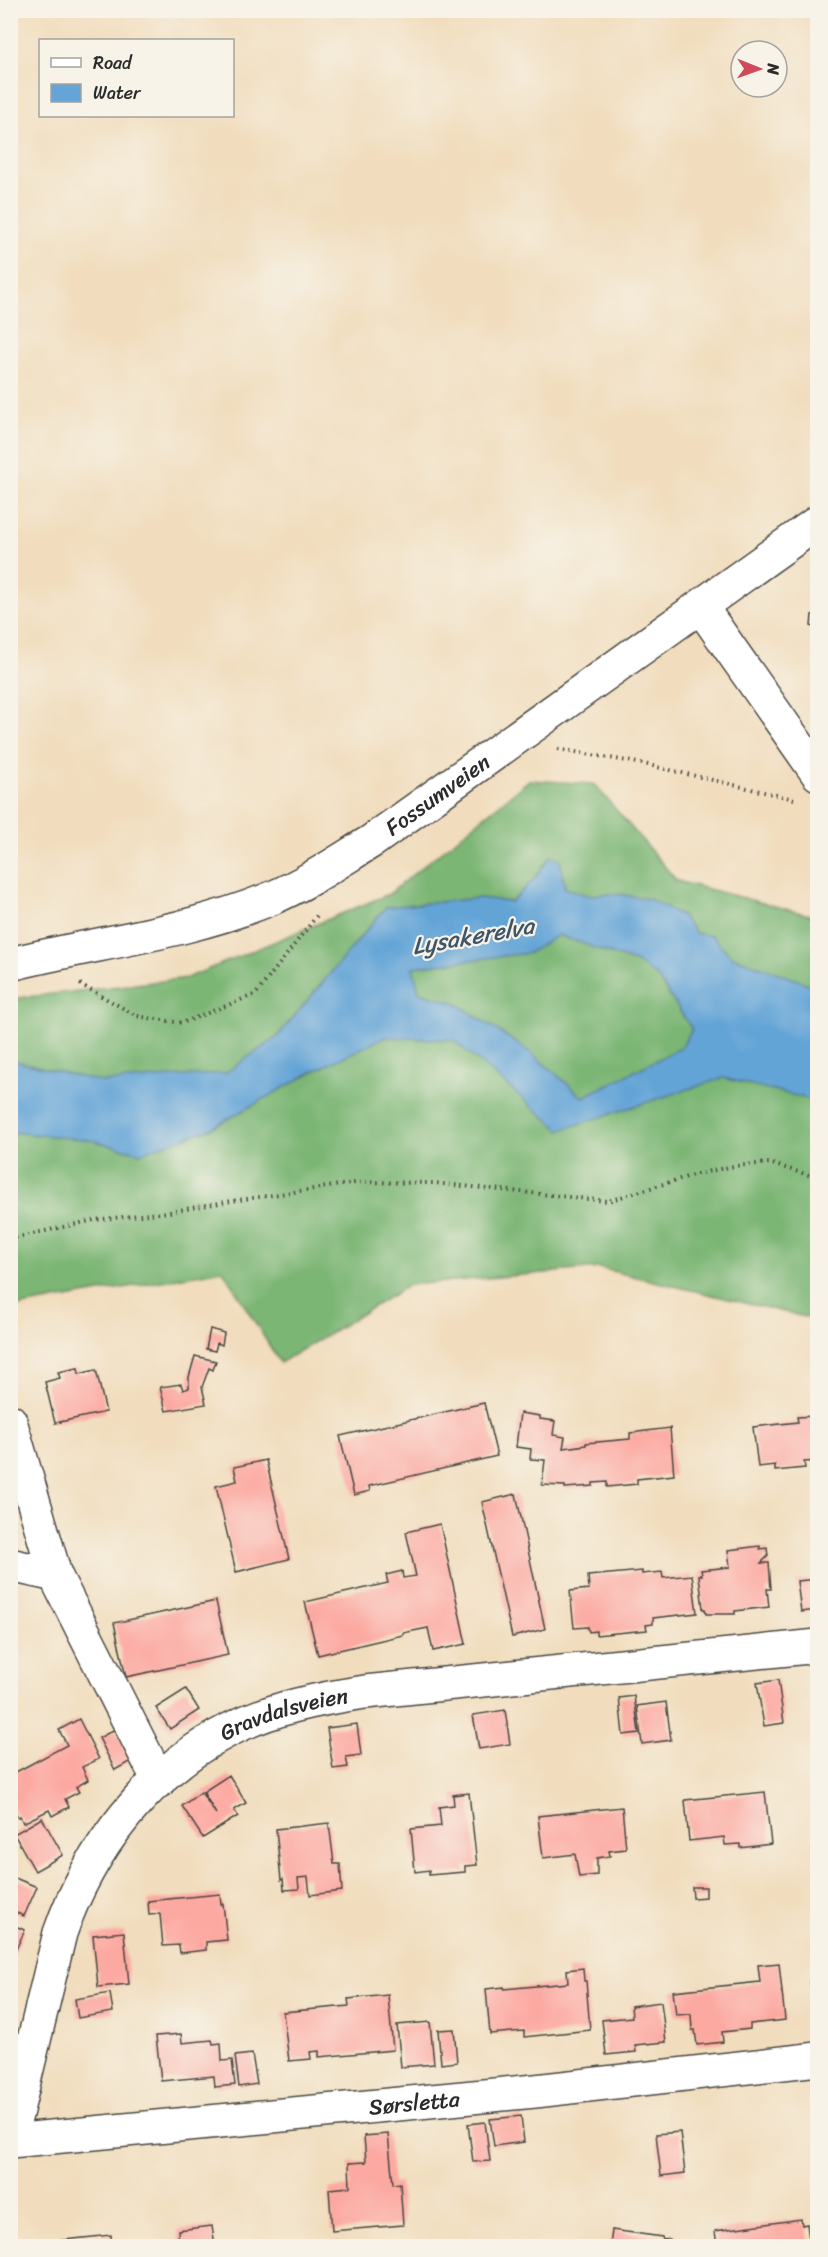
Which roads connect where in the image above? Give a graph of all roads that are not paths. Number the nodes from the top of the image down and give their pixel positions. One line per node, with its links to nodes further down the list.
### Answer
1 (818, 522): 2 (street, Fossumveien)
2 (701, 607): 3 (street); 4 (street, Fossumveien)
3 (818, 774)
4 (10, 964)
5 (10, 1421): 6 (street)
6 (27, 1574): 8 (street)
7 (818, 1646): 8 (street, Gravdalsveien)
8 (159, 1781): 10 (street, Gravdalsveien)
9 (818, 2059): 10 (street, Sørsletta)
10 (10, 2140)

